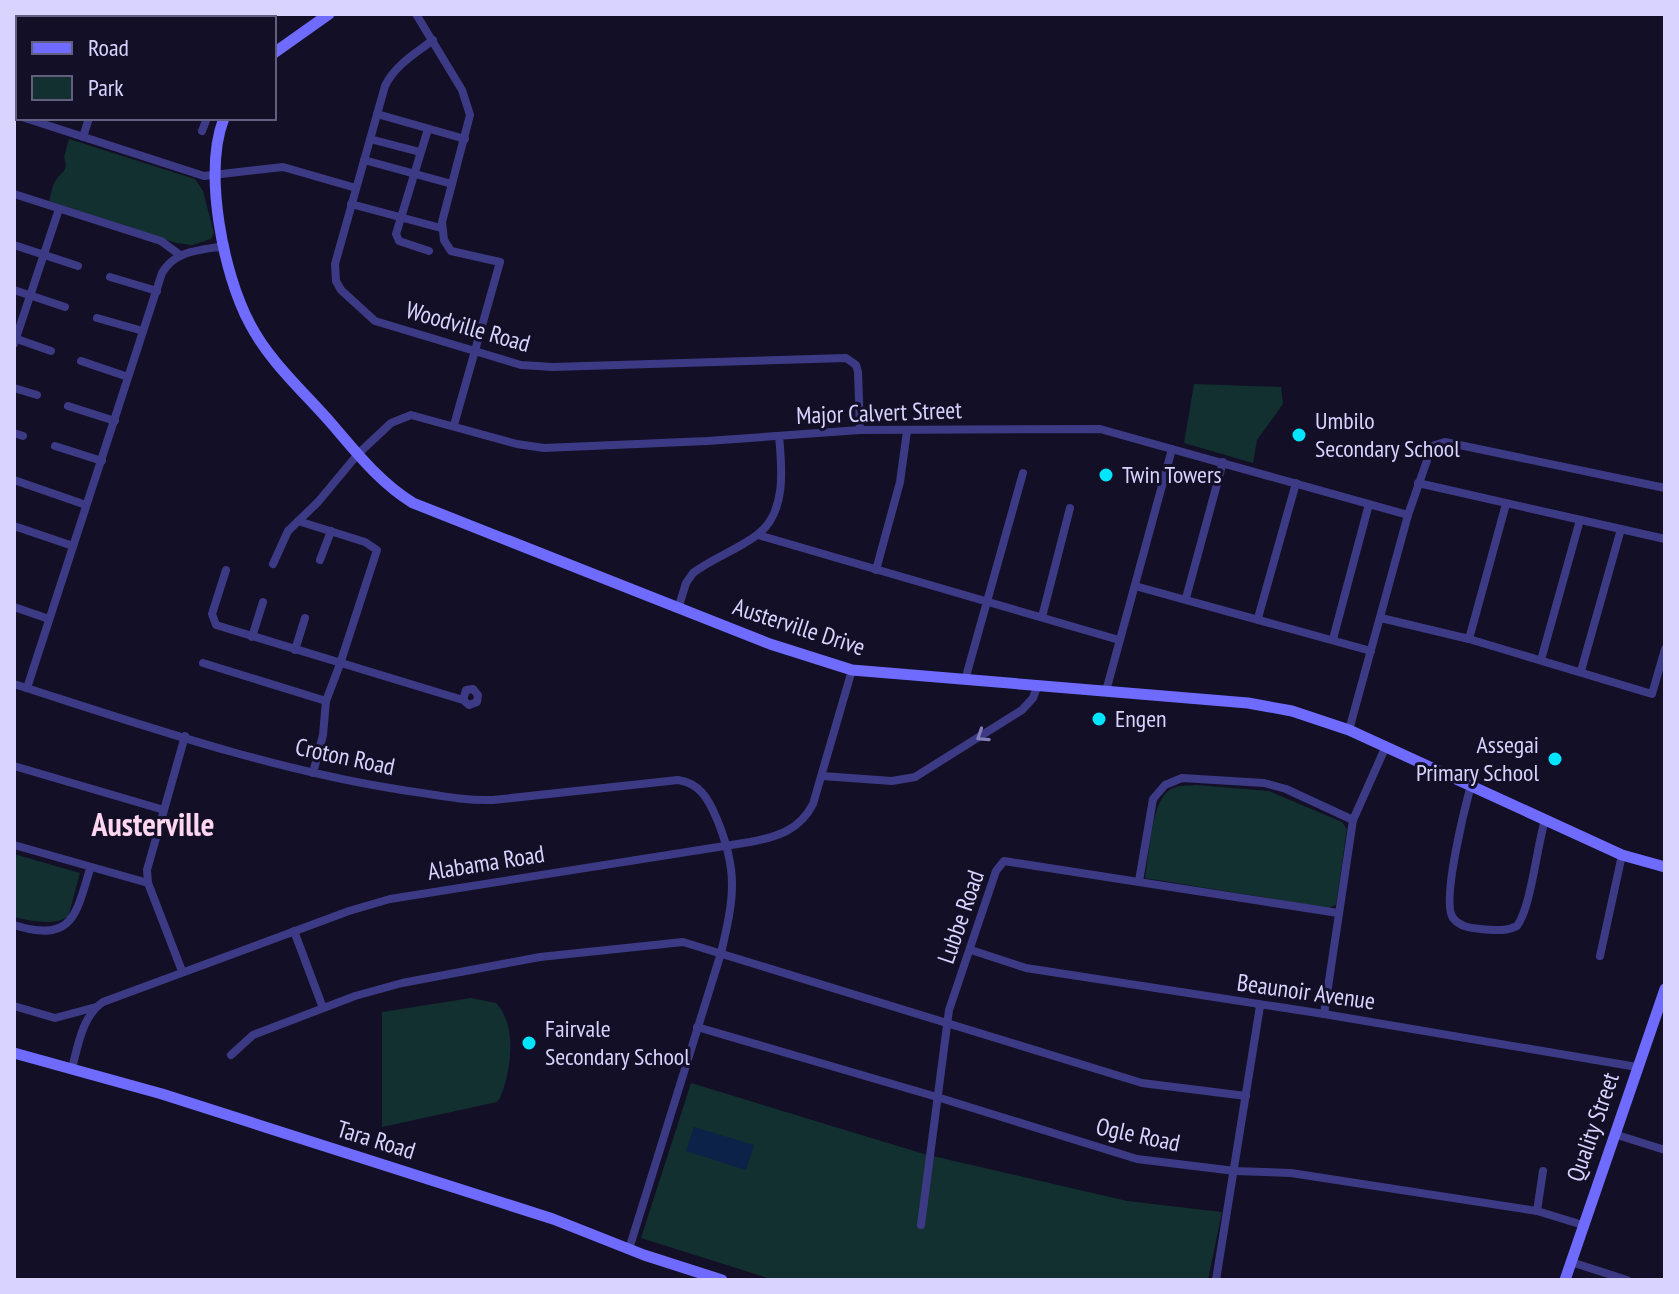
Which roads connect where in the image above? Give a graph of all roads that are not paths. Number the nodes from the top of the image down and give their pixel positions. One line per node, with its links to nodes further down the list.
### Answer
1 (329, 14): 4 (street)
2 (416, 14): 3 (street)
3 (433, 40): 5 (street, Woodville Road); 14 (street)
4 (276, 52)
5 (377, 114): 10 (street); 13 (street, Woodville Road)
6 (31, 120): 12 (street)
7 (88, 120): 12 (street)
8 (206, 120): 11 (street)
9 (223, 120): 18 (street, Austerville Drive)
10 (428, 129): 14 (street); 15 (street)
11 (202, 131)
12 (83, 137): 18 (street)
13 (370, 139): 15 (street); 16 (street, Woodville Road)
14 (465, 139): 19 (street)
15 (420, 152): 17 (street)
16 (364, 160): 17 (street); 20 (street, Woodville Road)
17 (414, 174): 19 (street); 24 (street)
18 (213, 175): 20 (street); 27 (street, Austerville Drive)
19 (452, 184): 25 (street)
20 (356, 188): 22 (street, Woodville Road)
21 (14, 194): 23 (street)
22 (351, 204): 24 (street); 41 (street, Woodville Road)
23 (59, 209): 29 (street); 30 (street)
24 (402, 218): 25 (street); 28 (street)
25 (441, 228): 41 (street)
26 (14, 245): 29 (street)
27 (225, 246): 30 (street); 54 (street, Austerville Drive)
28 (429, 251)
29 (43, 255): 31 (street); 35 (street)
30 (180, 255): 34 (street)
31 (78, 266)
32 (110, 277): 34 (street)
33 (14, 290): 35 (street)
34 (157, 291): 38 (street)
35 (30, 295): 36 (street); 39 (street)
36 (65, 307)
37 (97, 318): 38 (street)
38 (143, 331): 43 (street)
39 (15, 340): 40 (street)
40 (51, 351)
41 (476, 353): 48 (street); 49 (street, Woodville Road)
42 (81, 361): 43 (street)
43 (128, 377): 47 (street)
44 (14, 388): 45 (street)
45 (37, 395)
46 (68, 406): 47 (street)
47 (115, 421): 55 (street)
48 (454, 425): 51 (street, Major Calvert Street); 54 (street, Major Calvert Street)
49 (860, 430): 50 (street, Major Calvert Street); 51 (street, Major Calvert Street)
50 (907, 431): 53 (street, Major Calvert Street); 80 (street)
51 (779, 436): 74 (street)
52 (55, 446): 55 (street)
53 (1172, 449): 56 (street, Major Calvert Street); 81 (street)
54 (358, 454): 62 (street, Major Calvert Street); 86 (street, Austerville Drive)
55 (102, 461): 65 (street)
56 (1223, 462): 59 (street, Major Calvert Street); 82 (street)
57 (1023, 473): 84 (street)
58 (14, 480): 65 (street)
59 (1296, 483): 63 (street, Major Calvert Street); 89 (street)
60 (1418, 483): 61 (street); 64 (street); 67 (street)
61 (1665, 488)
62 (318, 502): 69 (street, Major Calvert Street); 71 (street)
63 (1369, 504): 67 (street, Major Calvert Street); 93 (street)
64 (1506, 504): 68 (street); 94 (street)
65 (86, 505): 76 (street)
66 (1070, 508): 87 (street)
67 (1408, 515): 90 (street)
68 (1580, 520): 72 (street); 99 (street)
69 (298, 521): 71 (street); 78 (street, Major Calvert Street)
70 (14, 526): 76 (street)
71 (321, 528): 73 (street)
72 (1621, 529): 75 (street); 103 (street)
73 (331, 531): 77 (street); 101 (street)
74 (758, 535): 80 (street); 86 (street)
75 (1665, 539)
76 (73, 546): 91 (street)
77 (320, 560)
78 (273, 564)
79 (226, 570): 92 (street)
80 (876, 570): 84 (street)
81 (1135, 586): 82 (street); 95 (street)
82 (1186, 598): 89 (street)
83 (263, 602): 92 (street)
84 (986, 602): 87 (street); 104 (street)
85 (14, 607): 91 (street)
86 (678, 609): 102 (street, Austerville Drive)
87 (1042, 617): 95 (street)
88 (305, 618): 97 (street)
89 (1258, 618): 93 (street)
90 (1381, 618): 94 (street); 98 (street)
91 (49, 619): 107 (street)
92 (252, 637): 97 (street)
93 (1333, 639): 98 (street)
94 (1469, 639): 99 (street)
95 (1119, 640): 108 (street)
96 (1665, 649): 103 (street)
97 (295, 650): 101 (street)
98 (1371, 651): 111 (street)
99 (1541, 660): 103 (street)
100 (203, 663): 110 (street)
101 (340, 664): 109 (street); 110 (street)
102 (852, 670): 104 (street, Austerville Drive); 116 (street, Alabama Road)
103 (1581, 671)
104 (965, 680): 106 (street, Austerville Drive)
105 (14, 684): 107 (street, Croton Road)
106 (1038, 685): 108 (street, Austerville Drive); 116 (street, one-way to 116)
107 (27, 688): 112 (street, Croton Road)
108 (1106, 691): 111 (street, Austerville Drive)
109 (463, 700)
110 (326, 701): 115 (street)
111 (1349, 730): 113 (street, Austerville Drive)
112 (185, 736): 115 (street, Croton Road); 118 (street)
113 (1386, 746): 117 (street, Austerville Drive); 119 (street)
114 (14, 766): 118 (street)
115 (313, 773): 122 (street, Croton Road)
116 (822, 776): 122 (street, Alabama Road)
117 (1471, 785): 120 (street, Austerville Drive); 120 (street)
118 (164, 810): 127 (street)
119 (1353, 820): 126 (street); 128 (street)
120 (1545, 820): 123 (street, Austerville Drive)
121 (14, 845): 125 (street)
122 (728, 846): 130 (street, Alabama Road); 132 (street)
123 (1622, 855): 124 (street, Austerville Drive); 133 (street)
124 (1665, 867)
125 (90, 869): 127 (street); 129 (street)
126 (1139, 881): 128 (street, Lubbe Road); 131 (street, Lubbe Road)
127 (148, 883): 134 (street)
128 (1338, 913): 140 (street)
129 (14, 925)
130 (294, 931): 134 (street, Alabama Road); 139 (street)
131 (971, 950): 137 (street, Beaunoir Avenue); 141 (street, Lubbe Road)
132 (721, 953): 139 (street); 141 (street); 142 (street)
133 (1600, 956)
134 (182, 971): 138 (street, Alabama Road)
135 (1664, 996): 145 (street, Quality Street)
136 (14, 1006): 138 (street, Alabama Road)
137 (1260, 1006): 140 (street, Beaunoir Avenue); 147 (street)
138 (96, 1007): 146 (street)
139 (323, 1008): 144 (street)
140 (1324, 1014): 145 (street, Beaunoir Avenue)
141 (949, 1022): 147 (street); 148 (street, Lubbe Road)
142 (697, 1027): 148 (street, Ogle Road); 156 (street)
143 (14, 1053): 146 (street, Tara Road)
144 (231, 1055)
145 (1637, 1067): 149 (street, Quality Street)
146 (72, 1068): 156 (street, Tara Road)
147 (1246, 1096): 151 (street)
148 (937, 1097): 151 (street, Ogle Road); 154 (street, Lubbe Road)
149 (1614, 1134): 150 (street); 155 (street, Quality Street)
150 (1665, 1150)
151 (1235, 1171): 153 (street, Ogle Road); 159 (street)
152 (1543, 1171): 153 (street)
153 (1537, 1211): 155 (street, Ogle Road)
154 (921, 1225)
155 (1583, 1225): 157 (street, Quality Street)
156 (629, 1249): 158 (street, Tara Road)
157 (1571, 1262): 160 (street, Quality Street); 161 (street)
158 (722, 1280)
159 (1216, 1280)
160 (1565, 1280)
161 (1627, 1280)

